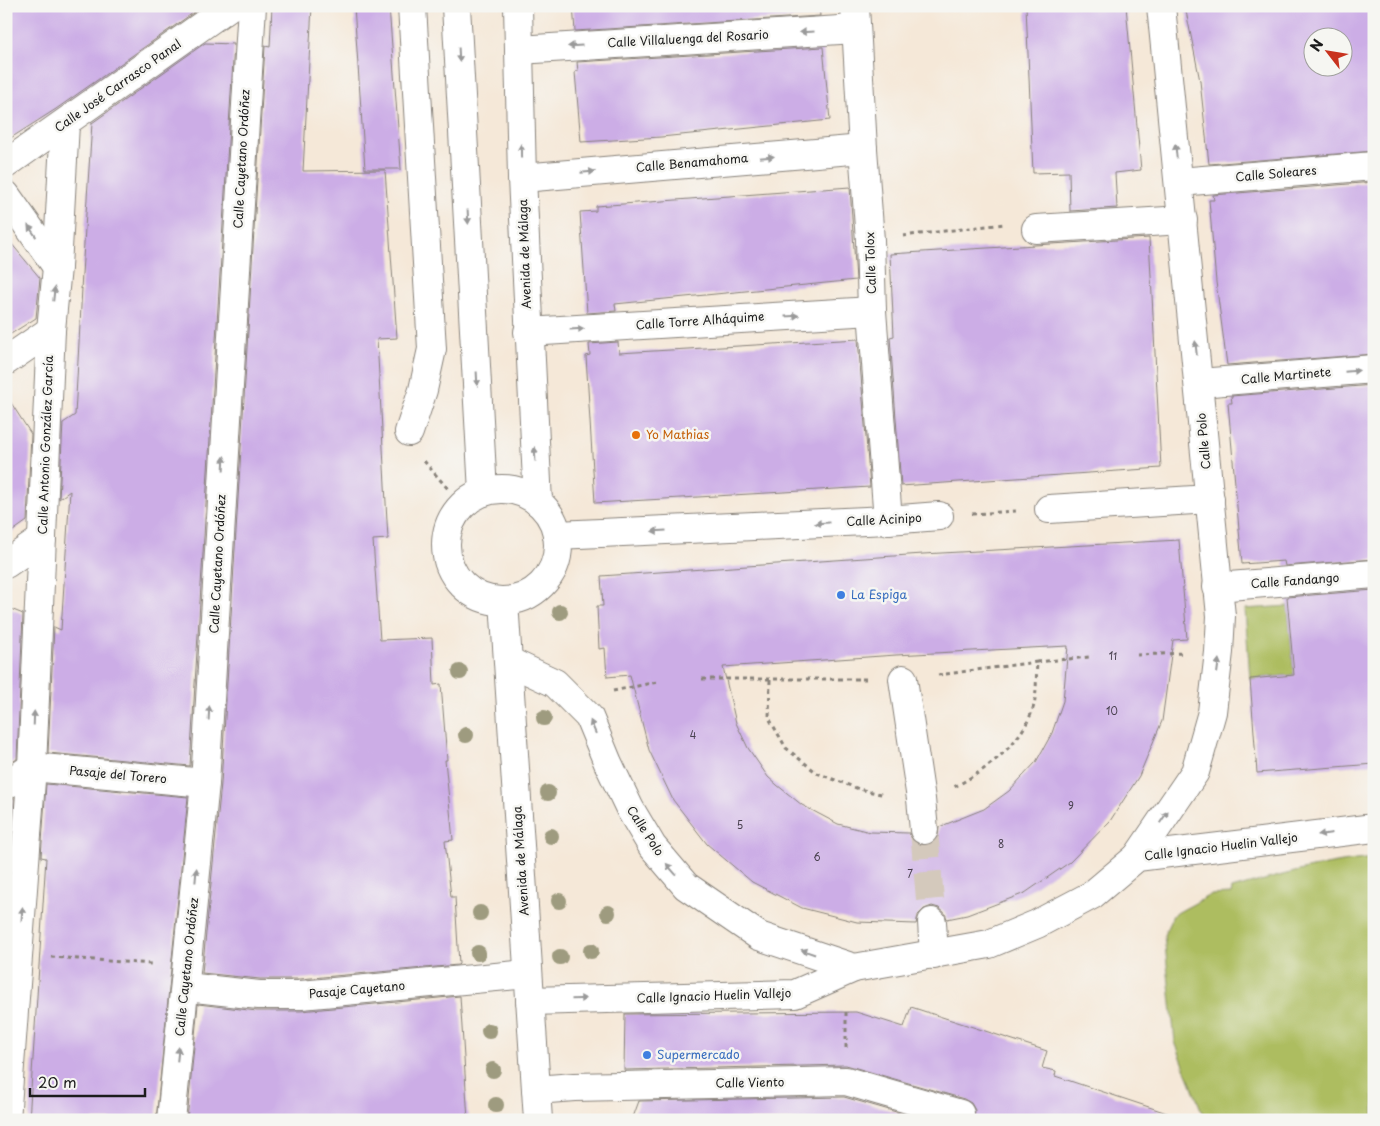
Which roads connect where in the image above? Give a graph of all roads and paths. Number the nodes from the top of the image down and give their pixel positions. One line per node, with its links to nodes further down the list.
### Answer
1 (230, 6): 9 (street, Calle José Carrasco Panal)
2 (252, 6): 50 (street, Calle Cayetano Ordóñez, one-way to 2)
3 (412, 6): 25 (street)
4 (456, 6): 27 (street, one-way to 27)
5 (518, 6): 8 (street, Avenida de Málaga)
6 (1161, 6): 14 (street, Calle Polo, one-way to 6)
7 (856, 18): 8 (street, Calle Villaluenga del Rosario, one-way to 8); 10 (street, Calle Tolox)
8 (519, 50): 13 (street, Avenida de Málaga, one-way to 8)
9 (65, 124): 11 (street, Calle José Carrasco Panal); 18 (street, Calle Antonio González García)
10 (863, 149): 13 (street, Calle Benamahoma, one-way to 10); 19 (street, Calle Tolox)
11 (6, 164)
12 (1374, 166): 14 (street, Calle Soleares)
13 (522, 178): 21 (street, Avenida de Málaga)
14 (1179, 182): 16 (street, Calle Polo)
15 (6, 195): 18 (street, one-way to 15)
16 (1183, 220): 17 (street); 24 (street, Calle Polo, one-way to 16)
17 (1036, 229)
18 (57, 267): 20 (street, Calle Antonio González García, one-way to 18)
19 (872, 311): 21 (street, Calle Torre Alháquime, one-way to 19); 32 (street, Calle Tolox)
20 (50, 330): 22 (street); 34 (street, Calle Antonio González García)
21 (528, 332): 29 (street, Avenida de Málaga, one-way to 21)
22 (6, 361)
23 (1374, 369): 24 (street, Calle Martinete, one-way to 23)
24 (1199, 383): 28 (street, Calle Polo)
25 (409, 432)
26 (424, 462): 27 (path)
27 (473, 498): 29 (street); 38 (street)
28 (1210, 499): 30 (street); 37 (street, Calle Polo)
29 (538, 502): 33 (street)
30 (1048, 509): 31 (path, Calle Acinipo)
31 (940, 516): 32 (street, Calle Acinipo)
32 (888, 520): 33 (street, Calle Acinipo, one-way to 33)
33 (557, 535): 38 (street)
34 (42, 539): 35 (street); 49 (street, Calle Antonio González García, one-way to 34)
35 (6, 564)
36 (1374, 574): 37 (street, Calle Fandango)
37 (1217, 587): 39 (street, Calle Polo)
38 (504, 602): 42 (street, Avenida de Málaga)
39 (1219, 652): 40 (path); 54 (street, Calle Polo, one-way to 39)
40 (1137, 655)
41 (1089, 657): 43 (path)
42 (508, 662): 48 (street, Calle Polo); 59 (street, Avenida de Málaga)
43 (1037, 662)
44 (702, 678): 46 (path)
45 (903, 679): 53 (street)
46 (770, 680)
47 (657, 682): 48 (path)
48 (573, 700): 58 (street, Calle Polo, one-way to 48)
49 (32, 767): 50 (street, Pasaje del Torero); 51 (street); 56 (street, Calle Antonio González García, one-way to 49)
50 (205, 783): 60 (street, Calle Cayetano Ordóñez, one-way to 50)
51 (6, 785)
52 (1374, 828): 54 (street, Calle Ignacio Huelin Vallejo, one-way to 54)
53 (924, 830)
54 (1136, 857): 57 (street, Calle Ignacio Huelin Vallejo)
55 (932, 922): 57 (street)
56 (19, 955): 60 (path); 62 (street, Calle Antonio González García)
57 (934, 955): 58 (street, Calle Ignacio Huelin Vallejo)
58 (854, 968): 61 (street, Calle Ignacio Huelin Vallejo, one-way to 58)
59 (528, 974): 60 (street, Pasaje Cayetano); 61 (street, Avenida de Málaga)
60 (187, 976): 65 (street, Calle Cayetano Ordóñez, one-way to 60)
61 (530, 1001): 63 (street, Avenida de Málaga)
62 (7, 1107)
63 (540, 1111): 64 (street, Calle Viento)
64 (960, 1114)
65 (171, 1120)

